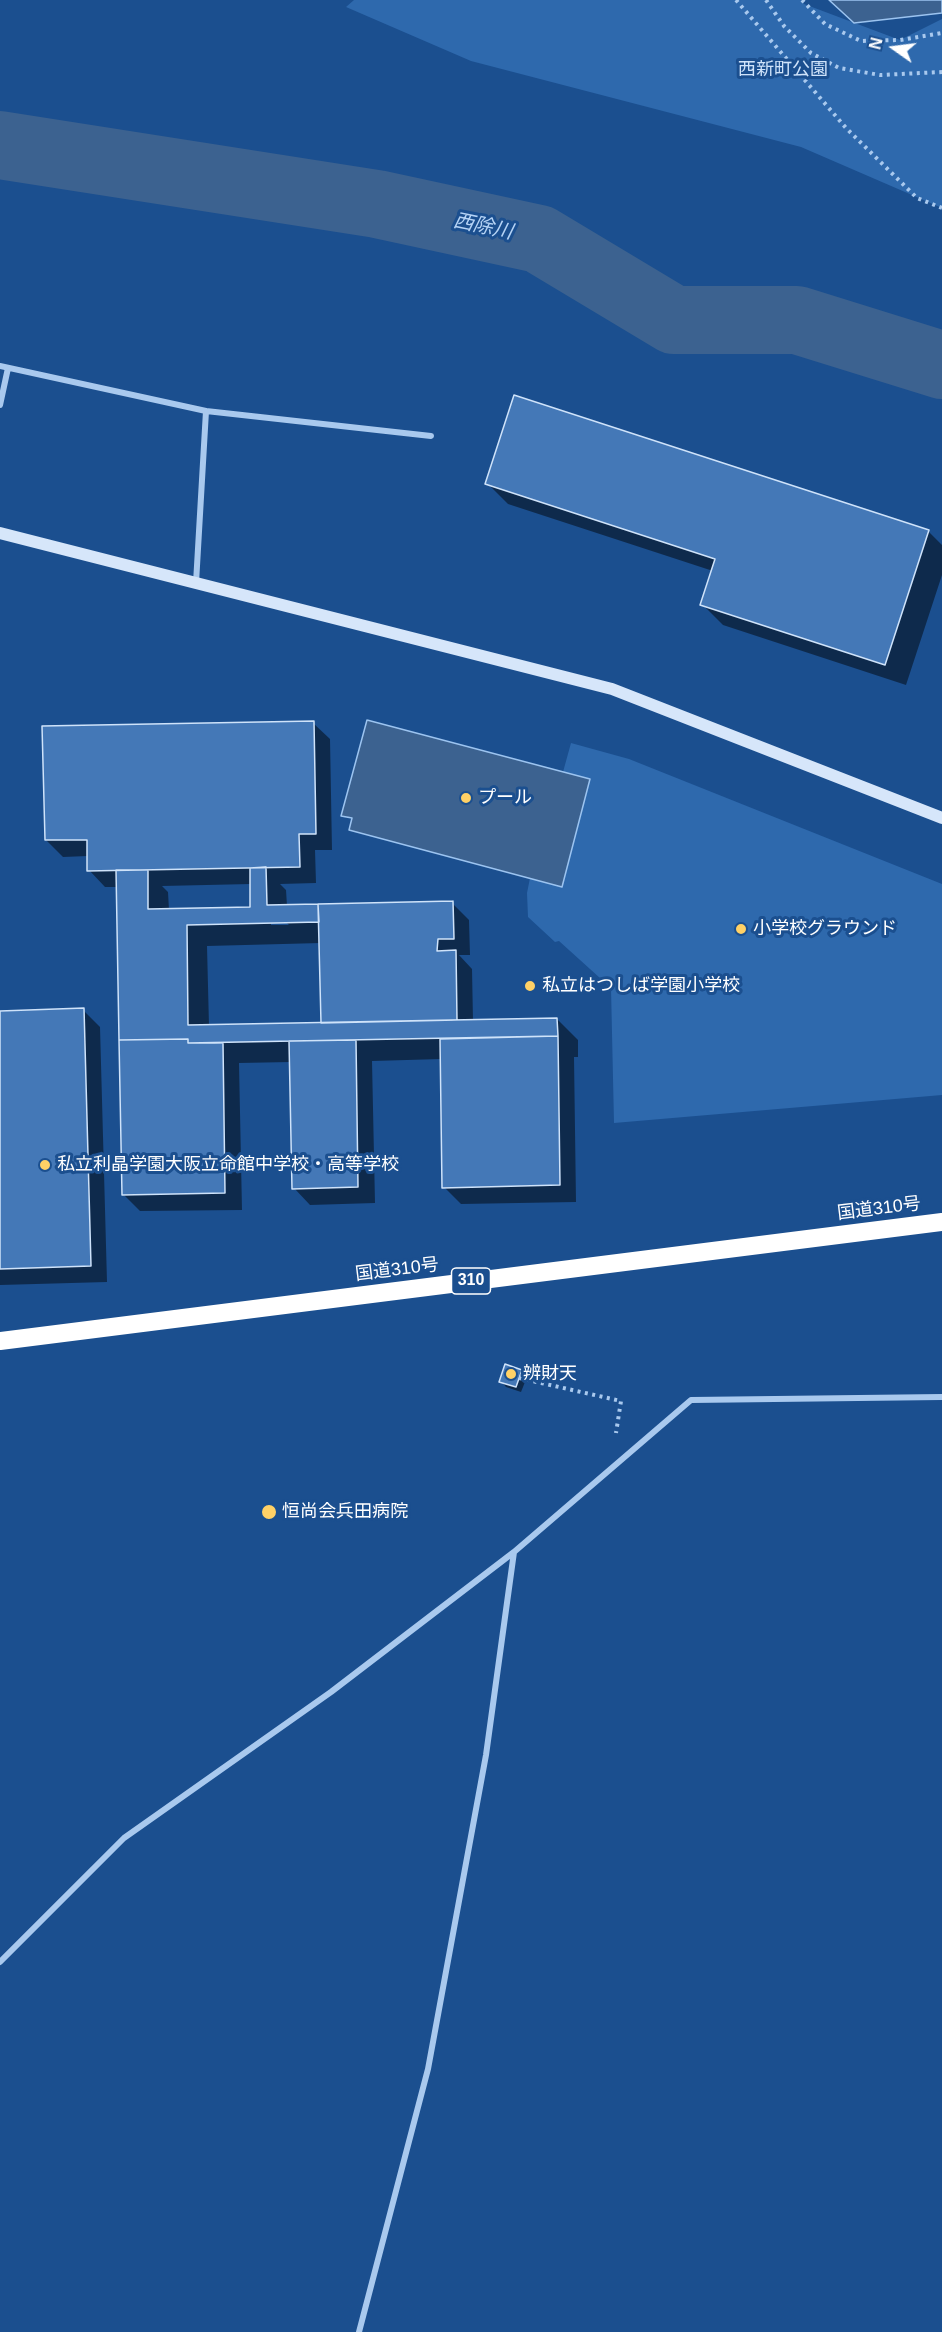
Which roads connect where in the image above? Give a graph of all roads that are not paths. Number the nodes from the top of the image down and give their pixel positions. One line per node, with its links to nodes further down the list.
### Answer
1 (0, 366): 2 (street)
2 (8, 368): 3 (street); 4 (street)
3 (0, 405)
4 (206, 411): 5 (street); 7 (street)
5 (431, 436)
6 (0, 533): 7 (street)
7 (196, 585): 8 (street)
8 (942, 818)
9 (942, 1222): 10 (highway, 国道310号 / 310)
10 (0, 1341)
11 (942, 1397): 12 (street)
12 (514, 1552): 13 (street); 14 (street)
13 (0, 1962)
14 (359, 2332)

